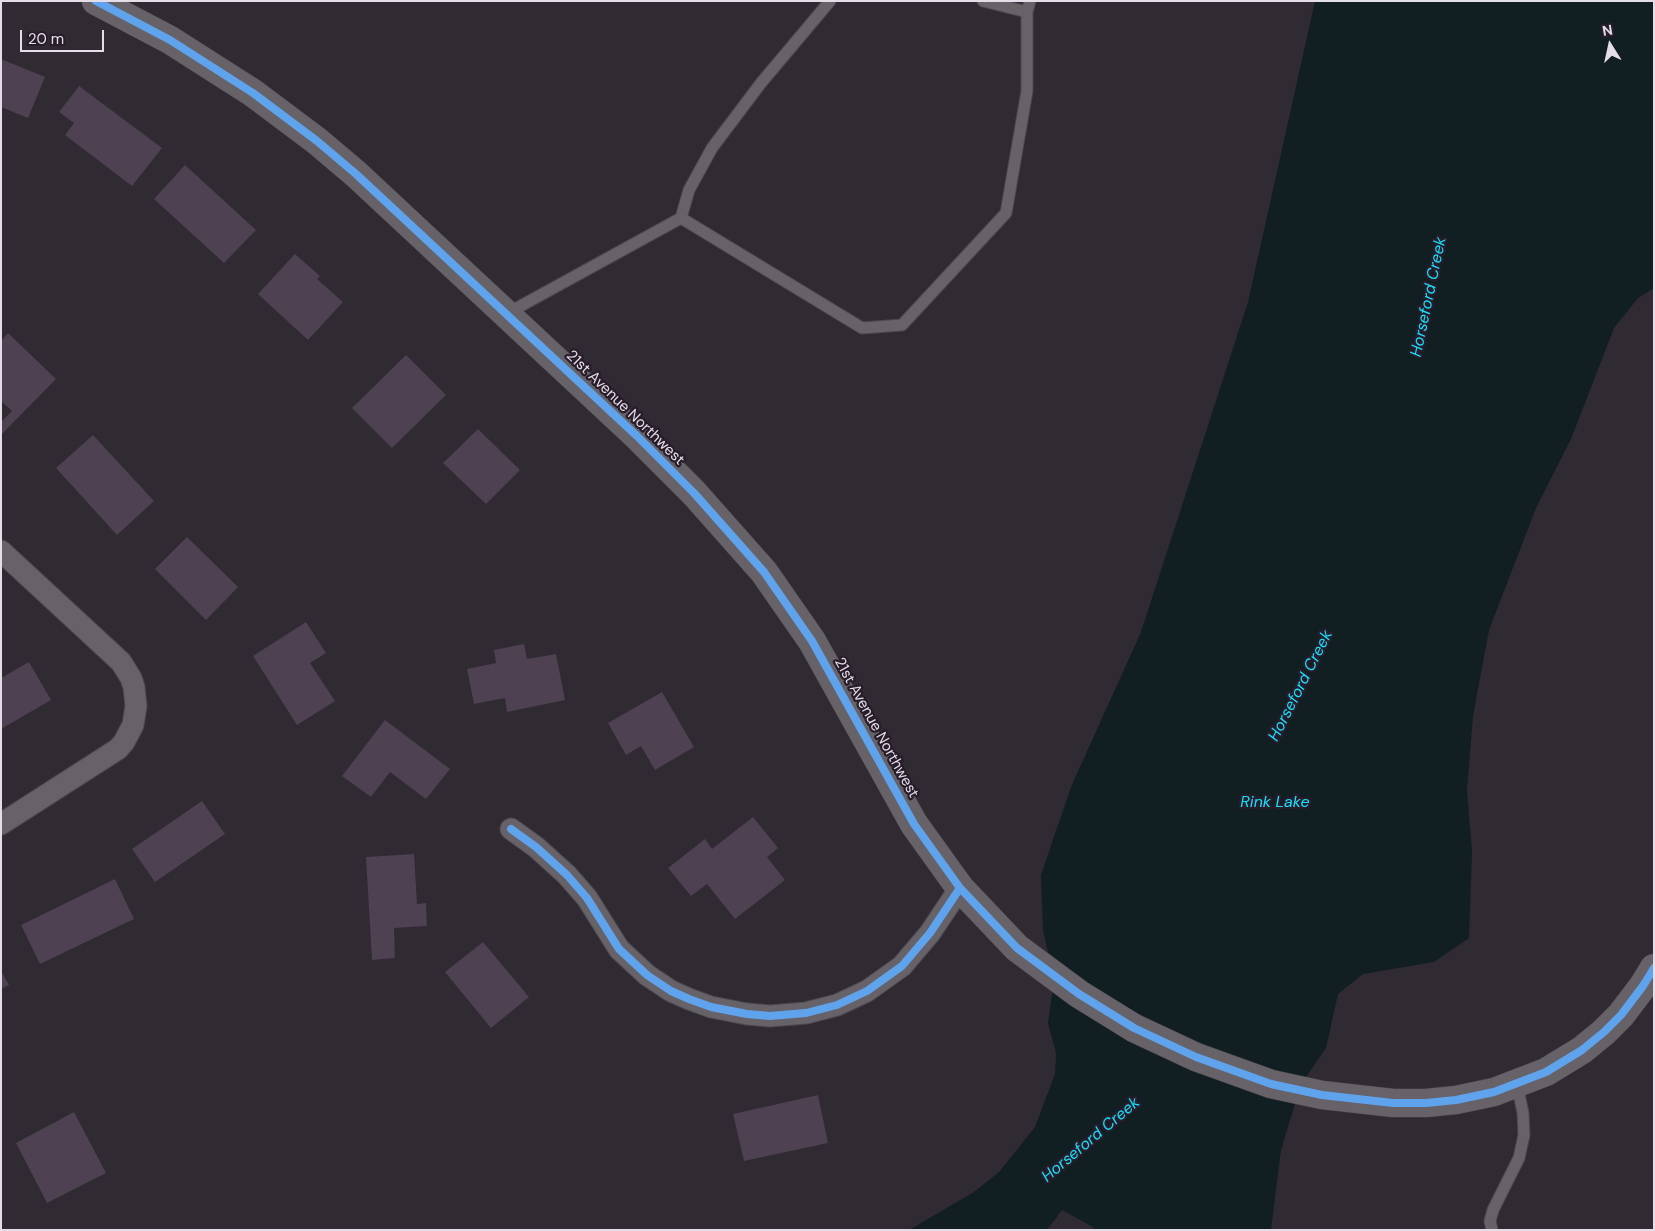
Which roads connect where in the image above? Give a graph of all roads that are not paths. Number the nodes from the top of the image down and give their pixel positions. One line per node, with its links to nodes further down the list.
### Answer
1 (96, 1): 6 (street, 21st Avenue Northwest)
2 (830, 1): 5 (lane)
3 (983, 1): 4 (lane)
4 (1029, 6): 5 (lane)
5 (681, 218): 6 (lane)
6 (506, 314): 10 (street, 21st Avenue Northwest)
7 (1, 551): 8 (street)
8 (1, 824)
9 (512, 830): 10 (street)
10 (960, 888): 12 (street, 21st Avenue Northwest)
11 (1654, 968): 12 (street, 21st Avenue Northwest)
12 (1517, 1084): 13 (lane)
13 (1492, 1230)

